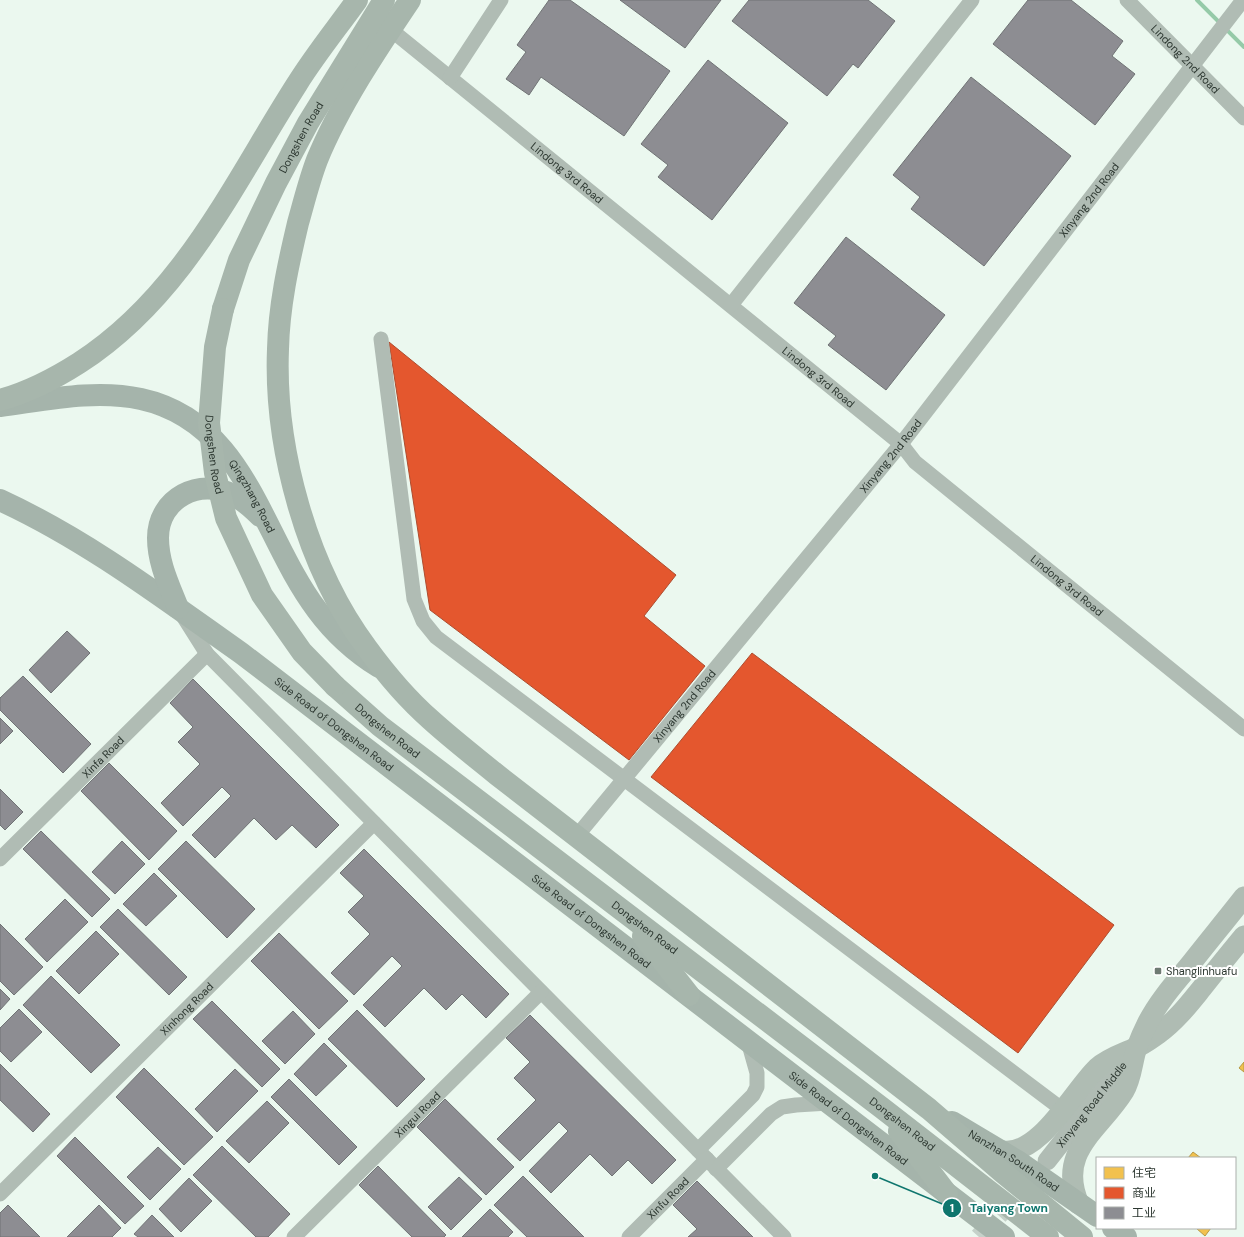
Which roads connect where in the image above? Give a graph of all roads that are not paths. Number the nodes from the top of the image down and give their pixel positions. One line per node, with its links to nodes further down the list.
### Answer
1 (357, 0): 14 (highway)
2 (384, 0): 28 (highway, Dongshen Road, bridge)
3 (410, 0): 8 (highway, Dongshen Road)
4 (501, 0): 10 (street)
5 (972, 0): 12 (street)
6 (1126, 0): 9 (street, Lindong 2nd Road)
7 (1243, 0): 9 (street, Xinyang 2nd Road)
8 (390, 29): 10 (street, Lindong 3rd Road); 21 (highway, Dongshen Road)
9 (1192, 66): 11 (street, Lindong 2nd Road); 16 (street, Xinyang 2nd Road)
10 (450, 78): 12 (street, Lindong 3rd Road)
11 (1244, 118)
12 (731, 305): 16 (street, Lindong 3rd Road)
13 (381, 338): 23 (street)
14 (0, 400)
15 (0, 406): 18 (main road, Qingzhang Road)
16 (901, 444): 22 (street, Lindong 3rd Road); 23 (street, Xinyang 2nd Road)
17 (0, 500): 19 (main road)
18 (266, 521): 19 (main road); 21 (main road, Qingzhang Road)
19 (178, 608): 20 (street); 31 (main road, Side Road of Dongshen Road)
20 (207, 654): 24 (street); 26 (street, Xinfa Road)
21 (385, 671): 25 (highway, Dongshen Road)
22 (1244, 729)
23 (624, 779): 25 (street, Xinyang 2nd Road); 37 (street)
24 (374, 823): 30 (street); 41 (street, Xinhong Road)
25 (576, 837): 36 (highway, Dongshen Road)
26 (0, 859)
27 (1244, 897): 33 (main road, Xinyang Road Middle)
28 (624, 912): 31 (highway); 35 (highway, Dongshen Road)
29 (1244, 936): 33 (main road, Xinyang Road Middle)
30 (541, 992): 39 (street); 46 (street, Xingui Road)
31 (689, 995): 32 (main road, Side Road of Dongshen Road)
32 (748, 1040): 34 (main road, Side Road of Dongshen Road); 39 (street)
33 (1137, 1047): 37 (main road); 40 (street, Xinyang Road Middle); 43 (main road)
34 (829, 1103): 39 (street); 42 (main road, Side Road of Dongshen Road)
35 (882, 1108): 42 (highway); 50 (highway, Dongshen Road)
36 (929, 1109): 38 (main road, Nanzhan South Road); 51 (highway, Dongshen Road)
37 (1063, 1110): 38 (main road)
38 (1003, 1152): 43 (main road, Nanzhan South Road)
39 (707, 1160): 47 (street, Xinfu Road); 48 (street)
40 (1047, 1161)
41 (0, 1194)
42 (947, 1194): 49 (main road, Side Road of Dongshen Road)
43 (1079, 1204): 44 (main road, Nanzhan South Road)
44 (1096, 1215)
45 (1114, 1229): 52 (main road)
46 (294, 1237)
47 (629, 1237)
48 (784, 1237)
49 (1004, 1237)
50 (1048, 1237)
51 (1082, 1237)
52 (1126, 1237)

